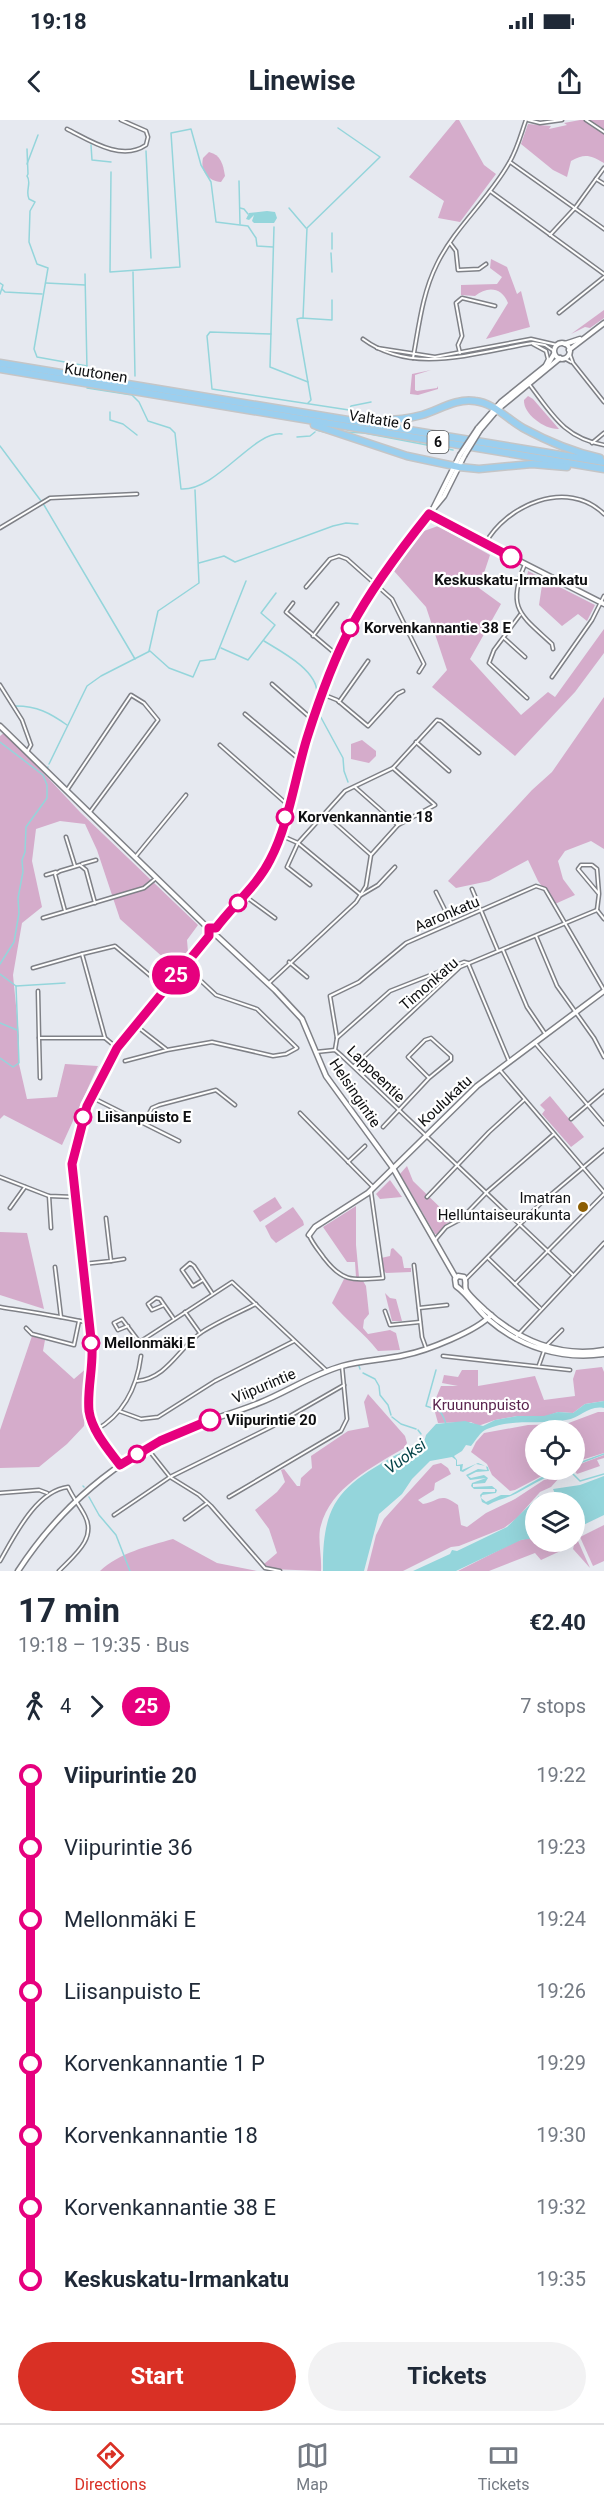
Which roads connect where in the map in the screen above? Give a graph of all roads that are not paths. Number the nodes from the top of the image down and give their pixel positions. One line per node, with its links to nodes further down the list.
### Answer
1 (121, 120): 5 (street)
2 (527, 120): 3 (street); 7 (street)
3 (562, 120)
4 (586, 120): 6 (street)
5 (67, 129)
6 (604, 132)
7 (510, 162): 11 (street); 12 (street)
8 (604, 168): 9 (street)
9 (596, 179): 10 (street); 12 (street)
10 (604, 184)
11 (489, 191): 14 (street); 15 (street)
12 (575, 208): 13 (street); 14 (street)
13 (604, 229)
14 (550, 234): 17 (street)
15 (450, 243): 16 (street); 29 (street)
16 (486, 264)
17 (604, 276): 19 (street)
18 (495, 306): 28 (street)
19 (559, 313)
20 (604, 324): 21 (main road)
21 (594, 331): 24 (main road); 26 (main road)
22 (363, 339): 29 (street)
23 (527, 344): 27 (street); 28 (street); 34 (street)
24 (565, 344): 25 (main road); 26 (main road)
25 (557, 345): 27 (main road); 28 (street)
26 (569, 351): 30 (main road); 32 (street)
27 (554, 352): 30 (main road); 34 (main road)
28 (460, 354): 29 (street)
29 (413, 356)
30 (562, 358): 32 (street); 35 (main road)
31 (0, 363): 36 (highway, Kuutonen / 6)
32 (573, 363): 37 (street)
33 (0, 369): 36 (highway, Kuutonen / 6)
34 (540, 370): 38 (main road)
35 (529, 384): 38 (main road); 42 (street)
36 (188, 398): 39 (highway, Valtatie 6 / 6); 40 (highway, Valtatie 6 / 6)
37 (604, 402)
38 (496, 409): 40 (highway); 44 (highway); 45 (main road, bridge)
39 (275, 415): 44 (highway, Valtatie 6 / 6); 45 (highway)
40 (315, 416): 44 (highway, Valtatie 6 / 6)
41 (604, 433): 42 (street)
42 (592, 443): 43 (street)
43 (604, 445)
44 (603, 465): 45 (highway)
45 (457, 467): 48 (main road)
46 (137, 494): 49 (street)
47 (604, 513): 50 (street)
48 (429, 514): 50 (main road); 52 (main road)
49 (0, 528)
50 (485, 544): 51 (main road)
51 (525, 564): 57 (main road); 58 (street)
52 (377, 584): 53 (street); 62 (main road); 65 (street)
53 (306, 587)
54 (604, 596): 57 (street)
55 (293, 603): 59 (street)
56 (337, 604): 59 (street)
57 (602, 604): 66 (street)
58 (520, 615): 60 (street); 61 (street)
59 (313, 636): 62 (street)
60 (504, 638): 63 (street); 71 (street)
61 (553, 649)
62 (337, 655): 70 (main road)
63 (525, 657)
64 (368, 661): 72 (street)
65 (419, 672)
66 (552, 677)
67 (272, 684): 74 (street)
68 (0, 685): 78 (street)
69 (403, 691): 72 (street)
70 (322, 694): 72 (street); 74 (main road)
71 (527, 698)
72 (339, 702)
73 (245, 714): 80 (street)
74 (313, 720): 80 (main road)
75 (0, 726): 78 (main road)
76 (416, 742): 79 (street); 81 (street); 82 (street)
77 (220, 745): 86 (street)
78 (27, 752): 84 (main road)
79 (478, 753)
80 (300, 760): 86 (main road)
81 (393, 768): 83 (street); 89 (street)
82 (449, 771)
83 (354, 786): 88 (street); 89 (street)
84 (67, 790): 87 (main road); 87 (street)
85 (186, 795): 94 (street)
86 (288, 805): 90 (main road)
87 (90, 812): 94 (main road)
88 (326, 814): 92 (street); 93 (street)
89 (398, 825): 93 (street)
90 (280, 835): 92 (street); 107 (main road)
91 (66, 837): 97 (street)
92 (298, 843): 102 (street); 106 (street)
93 (371, 855): 106 (street)
94 (136, 856): 101 (main road)
95 (96, 860): 96 (street)
96 (82, 864): 97 (street); 108 (street)
97 (75, 866): 99 (street)
98 (395, 867): 106 (street)
99 (56, 872): 100 (street); 111 (street)
100 (46, 875)
101 (157, 877): 108 (street); 117 (main road)
102 (310, 885)
103 (472, 889): 109 (street)
104 (436, 892): 115 (street)
105 (599, 894): 105 (street); 110 (street)
106 (361, 895): 125 (street)
107 (245, 896): 113 (street); 118 (main road)
108 (95, 903): 111 (street)
109 (482, 910): 115 (street, Aaronkatu); 116 (street, Aaronkatu); 123 (street)
110 (597, 910): 114 (street); 116 (street, Timonkatu)
111 (65, 911): 112 (street)
112 (43, 918)
113 (275, 918)
114 (604, 919)
115 (451, 922): 139 (street, Aaronkatu)
116 (564, 924): 121 (street, Timonkatu); 132 (street)
117 (209, 928): 118 (main road); 119 (main road)
118 (216, 928): 120 (main road)
119 (209, 936): 120 (main road); 127 (main road)
120 (217, 936): 130 (main road, Helsingintie)
121 (536, 936): 122 (street, Timonkatu); 134 (street)
122 (502, 950): 123 (street, Timonkatu); 136 (street)
123 (498, 951): 126 (street, Timonkatu)
124 (82, 954): 128 (street); 131 (street); 138 (street)
125 (289, 962): 129 (street); 130 (street)
126 (468, 963): 139 (street); 147 (street); 148 (street, Timonkatu)
127 (184, 966): 131 (main road); 142 (street)
128 (33, 968)
129 (307, 977)
130 (268, 984): 144 (main road, Helsingintie)
131 (165, 988): 135 (main road)
132 (604, 990): 134 (main road, Koulukatu)
133 (38, 991): 137 (street)
134 (575, 1012): 136 (main road, Koulukatu); 145 (street)
135 (135, 1025): 141 (main road); 142 (street)
136 (546, 1035): 140 (main road, Koulukatu)
137 (39, 1038): 138 (street); 150 (street)
138 (105, 1038): 141 (street)
139 (337, 1038): 143 (street)
140 (535, 1043): 147 (main road, Koulukatu); 156 (street)
141 (117, 1048): 153 (main road)
142 (167, 1050): 146 (street)
143 (335, 1050): 144 (street, Lappeentie); 148 (street, Lappeentie)
144 (316, 1052): 171 (main road, Helsingintie)
145 (604, 1057)
146 (125, 1061)
147 (509, 1062): 149 (main road, Koulukatu)
148 (354, 1066): 157 (street, Lappeentie)
149 (499, 1069): 154 (street); 164 (main road, Koulukatu)
150 (40, 1078)
151 (429, 1078): 151 (street); 157 (street)
152 (604, 1091): 156 (street)
153 (91, 1097): 160 (street); 178 (main road)
154 (525, 1099): 163 (street); 169 (street)
155 (235, 1105): 160 (street)
156 (588, 1105): 159 (street); 161 (street)
157 (399, 1110): 162 (street); 164 (street, Lappeentie)
158 (300, 1113): 168 (street)
159 (571, 1119)
160 (144, 1123): 165 (street)
161 (604, 1124)
162 (383, 1127)
163 (554, 1134): 170 (street); 175 (street)
164 (425, 1135): 169 (street, Lappeentie); 171 (main road, Koulukatu)
165 (179, 1141)
166 (364, 1146): 168 (street)
167 (604, 1150): 170 (street)
168 (348, 1162): 174 (street)
169 (456, 1165): 175 (street, Lappeentie); 179 (street)
170 (583, 1167): 176 (street); 182 (street)
171 (393, 1168): 174 (main road, Koulukatu); 185 (main road, Helsingintie)
172 (0, 1177): 173 (street)
173 (25, 1187): 177 (street); 180 (street)
174 (372, 1189): 184 (main road, Koulukatu); 184 (street)
175 (486, 1193): 182 (street, Lappeentie); 185 (street)
176 (604, 1193): 187 (street)
177 (49, 1196): 178 (street); 183 (street)
178 (74, 1197): 191 (main road)
179 (427, 1197)
180 (10, 1208)
181 (106, 1218): 190 (street)
182 (519, 1225): 187 (street, Lappeentie); 188 (street)
183 (51, 1228)
184 (309, 1235)
185 (434, 1241): 195 (main road, Helsingintie)
186 (604, 1243): 194 (street)
187 (548, 1251): 194 (street, Lappeentie); 198 (street)
188 (488, 1258): 196 (street); 198 (street)
189 (124, 1259): 190 (street)
190 (111, 1260): 191 (street)
191 (82, 1264): 215 (main road)
192 (414, 1265): 206 (street)
193 (55, 1267): 210 (street)
194 (573, 1275): 207 (street)
195 (456, 1278): 196 (main road); 200 (main road)
196 (465, 1279): 199 (main road)
197 (203, 1280): 197 (street); 201 (street)
198 (515, 1284): 207 (street)
199 (465, 1285): 200 (main road); 211 (main road)
200 (459, 1287): 211 (main road)
201 (212, 1293): 202 (street); 209 (street)
202 (256, 1304): 219 (street); 221 (street)
203 (164, 1305): 203 (street); 212 (street)
204 (447, 1305): 206 (street)
205 (0, 1307): 210 (street)
206 (419, 1308): 214 (street)
207 (541, 1309): 220 (street)
208 (385, 1311): 214 (street)
209 (185, 1312): 212 (street); 219 (street)
210 (61, 1317): 213 (street)
211 (489, 1317): 220 (main road); 222 (main road, Viipurintie)
212 (174, 1319): 216 (street)
213 (79, 1321): 215 (street); 217 (street)
214 (421, 1322): 222 (street)
215 (89, 1323): 236 (main road)
216 (128, 1326): 216 (street)
217 (26, 1328)
218 (562, 1330): 223 (street)
219 (201, 1333): 233 (street)
220 (516, 1336): 223 (main road)
221 (294, 1341): 232 (street); 235 (street)
222 (426, 1348): 230 (main road, Viipurintie)
223 (545, 1348): 224 (main road); 229 (street)
224 (604, 1352)
225 (141, 1356): 233 (street)
226 (443, 1356): 227 (street)
227 (450, 1356): 228 (street); 229 (street)
228 (447, 1360)
229 (539, 1365): 231 (street)
230 (342, 1366): 232 (main road, Viipurintie); 234 (street)
231 (570, 1370)
232 (327, 1371): 237 (main road, Viipurintie)
233 (137, 1382): 235 (street)
234 (344, 1385): 239 (street); 242 (street)
235 (119, 1411): 236 (street)
236 (96, 1430): 238 (main road)
237 (147, 1448): 238 (main road, Viipurintie); 239 (street)
238 (120, 1465): 243 (main road, Viipurintie)
239 (170, 1477): 244 (street); 245 (street)
240 (0, 1494): 241 (street)
241 (48, 1494): 243 (street); 247 (street)
242 (230, 1497)
243 (76, 1501): 248 (main road, Viipurintie); 249 (street)
244 (207, 1503): 246 (street); 250 (street)
245 (114, 1515)
246 (185, 1519)
247 (0, 1561)
248 (18, 1571)
249 (59, 1571)
250 (280, 1571)

